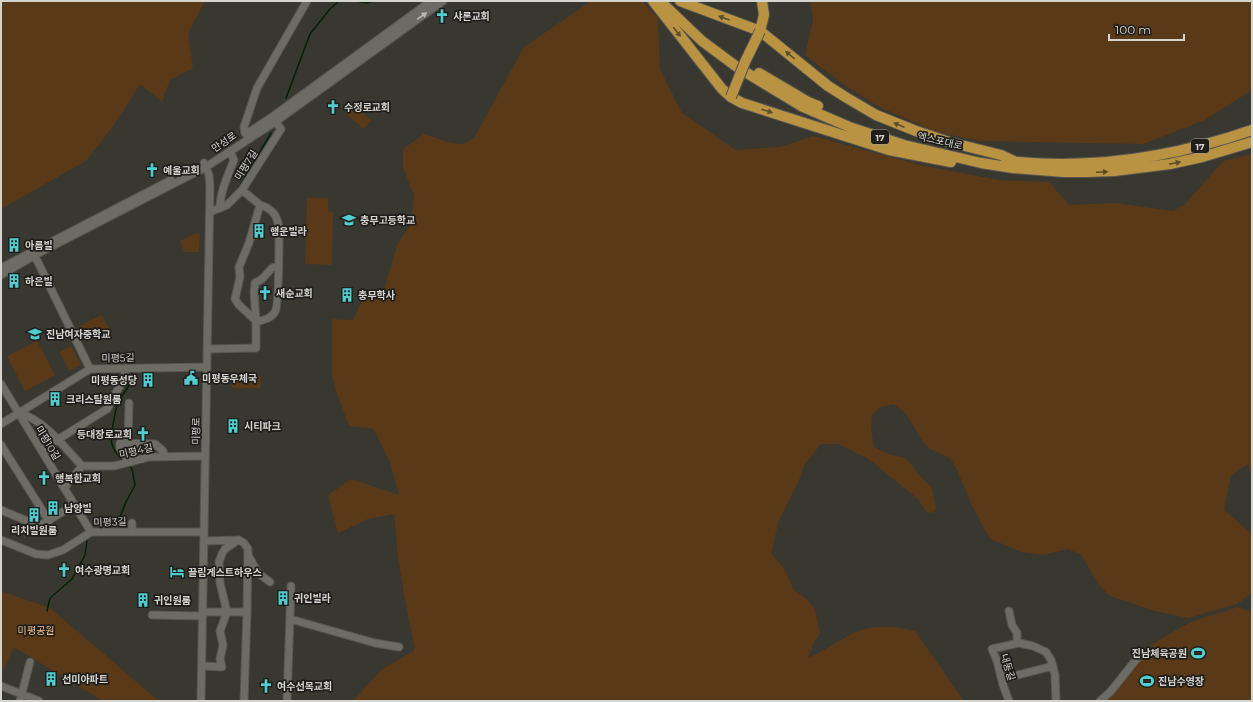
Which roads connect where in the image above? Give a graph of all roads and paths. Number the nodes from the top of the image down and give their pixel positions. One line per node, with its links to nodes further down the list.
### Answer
1 (307, 1): 13 (street)
2 (431, 1): 11 (street, 만성로)
3 (443, 1): 11 (street, 만성로, one-way to 3)
4 (653, 1): 10 (highway, one-way to 10)
5 (660, 1): 17 (highway, 엑스포대로 / 17)
6 (670, 1): 17 (highway, 엑스포대로 / 17)
7 (680, 1): 9 (highway, one-way to 7)
8 (762, 1): 9 (highway)
9 (760, 31): 10 (highway, bridge); 17 (highway, one-way to 9)
10 (731, 97): 17 (highway, one-way to 17)
11 (273, 120): 13 (street, 만성로); 18 (street, 미평7길)
12 (1252, 130): 17 (highway, 엑스포대로 / 17)
13 (247, 136): 15 (street, 만성로); 16 (street, 만성로)
14 (1252, 142): 17 (highway, 엑스포대로 / 17, one-way to 14)
15 (230, 151): 16 (street, 만성로); 20 (street)
16 (205, 165): 21 (street, 미평로); 22 (street, 만성로)
17 (1015, 165)
18 (242, 190): 19 (street); 20 (street, 미평7길)
19 (260, 205): 23 (street); 26 (street)
20 (220, 208): 21 (street, 미평7길)
21 (210, 212): 27 (street, 미평로)
22 (34, 253): 24 (street, 만성로); 25 (street, 만성로); 30 (street)
23 (278, 266): 26 (street); 26 (street)
24 (1, 268)
25 (1, 275)
26 (256, 321): 27 (street)
27 (207, 349): 28 (street, 미평로)
28 (207, 367): 29 (street, 미평5길); 40 (street, 미평로)
29 (126, 368): 30 (street, 미평5길); 35 (street)
30 (90, 369): 33 (street, 미평5길)
31 (1, 384): 33 (street, 미평10길)
32 (129, 403): 36 (street)
33 (19, 414): 34 (street, 미평5길); 35 (street); 38 (street, 미평10길)
34 (1, 424)
35 (58, 440): 38 (street); 42 (street)
36 (128, 443): 39 (street); 41 (street)
37 (1, 445): 46 (street)
38 (41, 450): 43 (street, 미평10길)
39 (164, 456): 40 (street, 미평4길); 41 (street, 미평4길)
40 (205, 456): 50 (street, 미평로)
41 (128, 463): 42 (street, 미평4길)
42 (82, 466): 43 (street)
43 (64, 488): 44 (street, 미평10길)
44 (74, 505): 46 (street); 48 (street, 미평10길)
45 (1, 511): 46 (street)
46 (49, 521)
47 (132, 523): 49 (street)
48 (91, 532): 49 (street, 미평3길); 51 (street, 미평3길)
49 (132, 532): 50 (street, 미평3길)
50 (204, 532): 53 (street, 미평로)
51 (1, 540)
52 (238, 540): 53 (street); 54 (street); 58 (street)
53 (204, 541): 60 (street, 미평로)
54 (248, 555): 55 (street); 59 (street)
55 (268, 578)
56 (292, 586): 62 (street)
57 (1009, 611): 63 (street)
58 (227, 612): 59 (street); 60 (street); 67 (street)
59 (248, 612): 75 (street)
60 (202, 614): 61 (street); 67 (street, 미평로)
61 (152, 615)
62 (290, 619): 64 (street); 76 (street)
63 (1017, 644): 68 (street, 내동길); 69 (street, 내동길)
64 (399, 647)
65 (1139, 656): 78 (street)
66 (30, 662): 71 (street)
67 (202, 666): 74 (street, 미평로)
68 (1053, 666): 69 (street); 72 (street, 내동길)
69 (1002, 679): 77 (street, 내동길)
70 (1, 686): 71 (street)
71 (21, 698): 73 (street)
72 (1058, 700)
73 (39, 701)
74 (201, 701)
75 (244, 701)
76 (287, 701)
77 (1009, 701)
78 (1100, 701)

